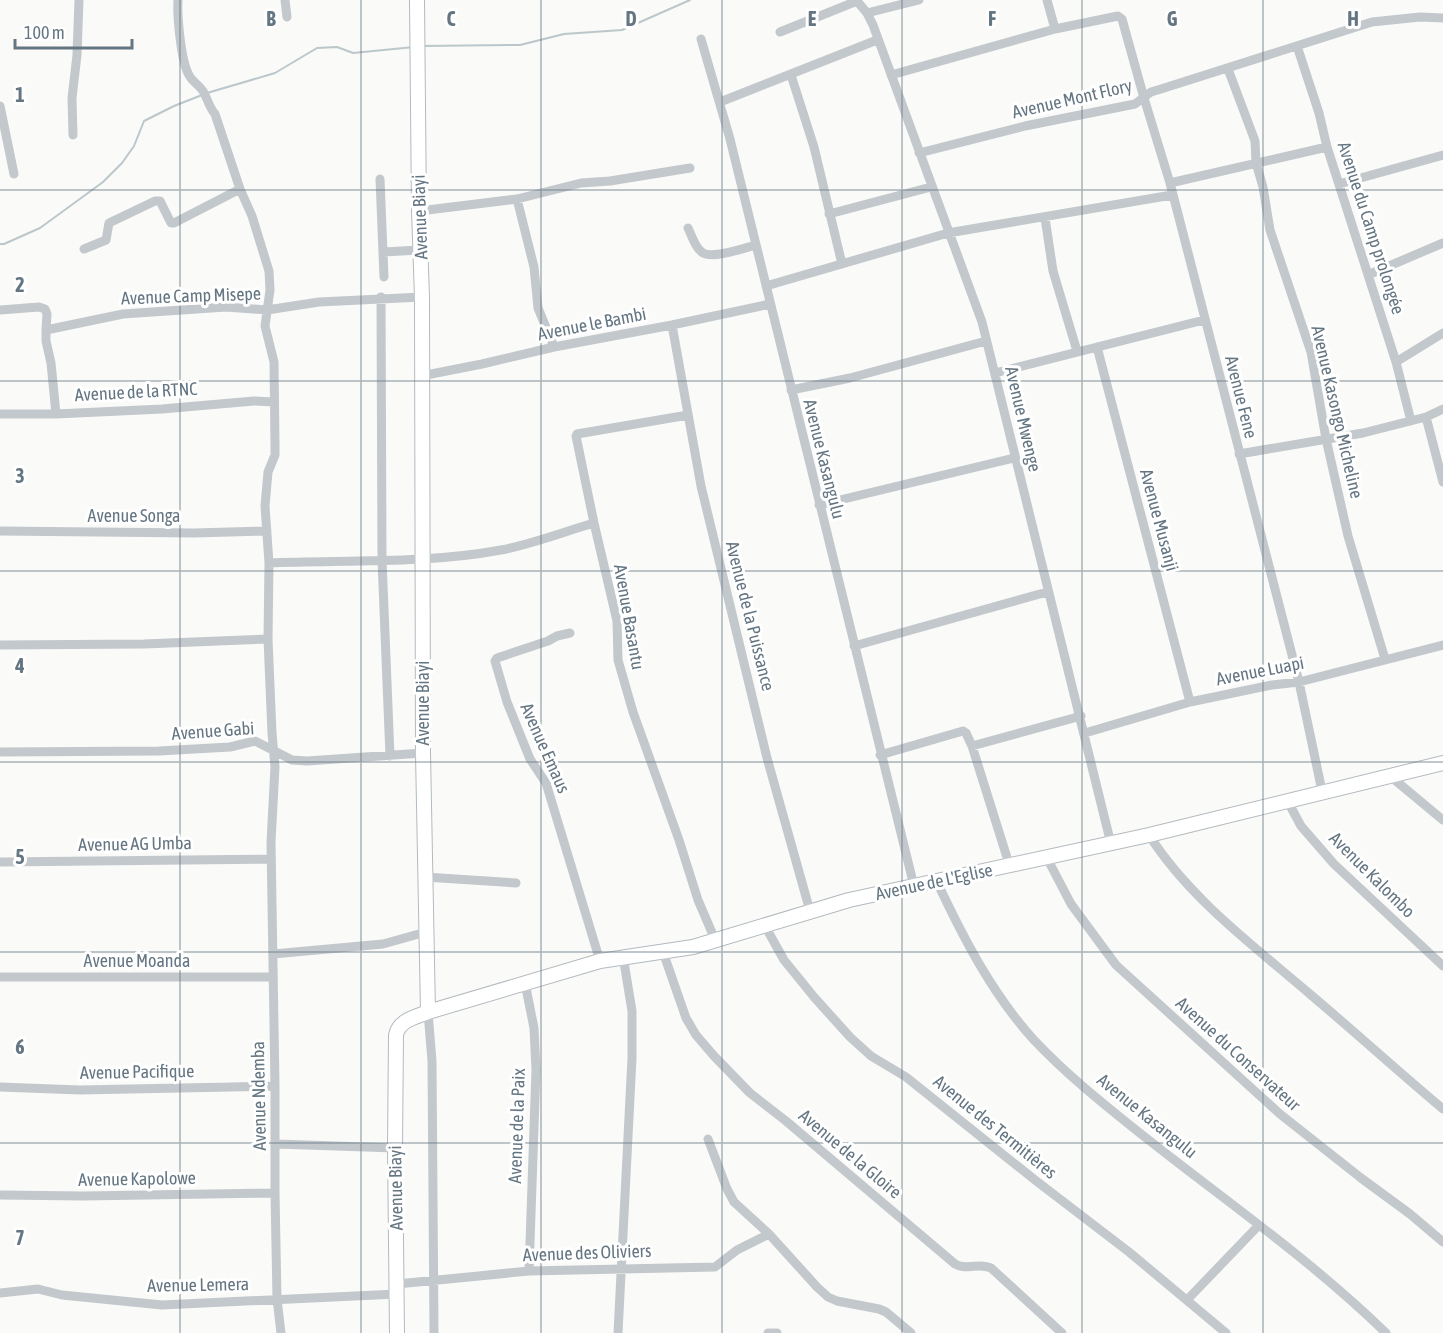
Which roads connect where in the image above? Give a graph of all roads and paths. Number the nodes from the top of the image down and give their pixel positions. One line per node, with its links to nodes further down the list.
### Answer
1 (79, 0): 21 (street)
2 (178, 0): 32 (street, Avenue Ndemba)
3 (285, 0): 8 (street)
4 (417, 0): 35 (street, Avenue Biayi)
5 (919, 0): 7 (street)
6 (1047, 0): 10 (street)
7 (867, 13): 11 (street); 13 (street, Avenue Mwenge)
8 (287, 17)
9 (1443, 18): 14 (street, Avenue Mont Flory)
10 (1055, 29): 17 (street); 18 (street, Avenue Fene)
11 (780, 32)
12 (701, 39): 19 (street, Avenue Kasangulu)
13 (877, 39): 16 (street); 17 (street, Avenue Mwenge)
14 (1298, 46): 15 (street, Avenue Mont Flory); 22 (street, Avenue du Camp prolongée)
15 (1228, 69): 18 (street, Avenue Mont Flory); 25 (street, Avenue Kasongo Micheline)
16 (791, 75): 19 (street); 36 (street)
17 (891, 75): 23 (street, Avenue Mwenge)
18 (1144, 98): 23 (street, Avenue Mont Flory); 29 (street, Avenue Fene)
19 (720, 102): 41 (street, Avenue Kasangulu)
20 (0, 106): 27 (street)
21 (73, 135)
22 (1327, 147): 25 (street); 30 (street, Avenue du Camp prolongée)
23 (919, 153): 31 (street, Avenue Mwenge)
24 (1443, 154): 30 (street)
25 (1256, 163): 29 (street); 73 (street, Avenue Kasongo Micheline)
26 (690, 168): 34 (street)
27 (14, 174)
28 (380, 179): 44 (street)
29 (1170, 183): 33 (street, Avenue Fene)
30 (1339, 184): 46 (street, Avenue du Camp prolongée)
31 (931, 187): 36 (street); 39 (street, Avenue Mwenge)
32 (240, 189): 42 (street); 53 (street, Avenue Ndemba)
33 (1172, 195): 37 (street); 54 (street, Avenue Fene)
34 (517, 199): 35 (street); 59 (street)
35 (419, 211): 43 (street, Avenue Biayi)
36 (829, 214): 45 (street)
37 (1045, 218): 39 (street); 61 (street)
38 (688, 228): 41 (street)
39 (948, 233): 45 (street); 58 (street, Avenue Mwenge)
40 (1443, 243): 46 (street)
41 (756, 245): 48 (street, Avenue Kasangulu)
42 (84, 249)
43 (420, 250): 44 (street); 50 (street, Avenue Biayi)
44 (383, 252): 47 (street)
45 (842, 264): 48 (street)
46 (1368, 275): 62 (street, Avenue du Camp prolongée)
47 (384, 277)
48 (766, 286): 51 (street, Avenue Kasangulu)
49 (381, 297): 50 (street, Avenue Camp Misepe); 53 (street, Avenue Camp Misepe); 81 (street)
50 (422, 297): 64 (street, Avenue Biayi)
51 (770, 304): 55 (street, Avenue le Bambi); 65 (street, Avenue Kasangulu)
52 (0, 309): 56 (street)
53 (267, 310): 56 (street, Avenue Camp Misepe); 66 (street, Avenue Ndemba)
54 (1204, 320): 60 (street); 74 (street, Avenue Fene)
55 (672, 325): 59 (street, Avenue le Bambi); 70 (street, Avenue de la Puissance)
56 (46, 330): 69 (street)
57 (1443, 333): 62 (street)
58 (986, 341): 63 (street, Avenue Mwenge); 65 (street)
59 (554, 346): 64 (street, Avenue le Bambi)
60 (1097, 347): 61 (street); 92 (street, Avenue Musanji)
61 (1077, 351): 63 (street)
62 (1396, 362): 72 (street, Avenue du Camp prolongée)
63 (995, 373): 75 (street, Avenue Mwenge)
64 (421, 376): 82 (street, Avenue Biayi)
65 (791, 390): 77 (street, Avenue Kasangulu)
66 (274, 402): 69 (street, Avenue de la RTNC); 80 (street, Avenue Ndemba)
67 (1443, 409): 71 (street)
68 (0, 414): 69 (street, Avenue de la RTNC)
69 (56, 414)
70 (688, 415): 78 (street, Avenue Basantu); 116 (street, Avenue de la Puissance)
71 (1426, 417): 72 (street); 76 (street)
72 (1412, 421): 73 (street)
73 (1326, 440): 74 (street); 90 (street, Avenue Kasongo Micheline)
74 (1239, 454): 91 (street, Avenue Fene)
75 (1014, 458): 77 (street); 84 (street, Avenue Mwenge)
76 (1443, 482)
77 (819, 505): 89 (street, Avenue Kasangulu)
78 (594, 523): 82 (street); 119 (street, Avenue Basantu)
79 (0, 531): 80 (street, Avenue Songa)
80 (267, 531): 83 (street, Avenue Ndemba)
81 (382, 560): 82 (street); 83 (street); 100 (street)
82 (421, 560): 98 (street, Avenue Biayi)
83 (269, 563): 86 (street, Avenue Ndemba)
84 (1047, 592): 89 (street); 93 (street, Avenue Mwenge)
85 (570, 633): 123 (street, Avenue Emaus)
86 (268, 639): 87 (street); 96 (street, Avenue Ndemba)
87 (0, 645)
88 (1443, 645): 90 (street, Avenue Luapi)
89 (854, 646): 99 (street, Avenue Kasangulu)
90 (1385, 659): 91 (street, Avenue Luapi)
91 (1299, 682): 92 (street, Avenue Luapi); 103 (street, Avenue Fene)
92 (1191, 702): 94 (street, Avenue Luapi)
93 (1081, 716): 94 (street, Avenue Mwenge); 95 (street)
94 (1085, 733): 107 (street, Avenue Mwenge)
95 (972, 746): 99 (street); 111 (street)
96 (275, 751): 97 (street, Avenue Gabi); 100 (street, Avenue Gabi); 109 (street, Avenue Ndemba)
97 (0, 752)
98 (423, 753): 100 (street, Avenue Gabi); 112 (street, Avenue Biayi)
99 (880, 755): 115 (street, Avenue Kasangulu)
100 (390, 756)
101 (1443, 763): 102 (street, Avenue de L'Eglise)
102 (1390, 776): 103 (street, Avenue de L'Eglise); 105 (street)
103 (1322, 791): 104 (street, Avenue de L'Eglise)
104 (1287, 800): 106 (street, Avenue de L'Eglise); 124 (street, Avenue Kalombo)
105 (1443, 820)
106 (1149, 835): 107 (street, Avenue de L'Eglise); 131 (street)
107 (1111, 843): 108 (street, Avenue de L'Eglise)
108 (1047, 858): 111 (street, Avenue de L'Eglise); 139 (street, Avenue du Conservateur)
109 (271, 859): 110 (street, Avenue AG Umba); 121 (street, Avenue Ndemba)
110 (0, 862)
111 (1010, 867): 113 (street, Avenue de L'Eglise)
112 (425, 877): 114 (street); 118 (street, Avenue Biayi)
113 (937, 882): 115 (street, Avenue de L'Eglise); 137 (street, Avenue Kasangulu)
114 (516, 883)
115 (914, 886): 116 (street, Avenue de L'Eglise)
116 (810, 911): 117 (street, Avenue de L'Eglise)
117 (765, 926): 119 (street, Avenue de L'Eglise); 146 (street, Avenue des Termitières)
118 (426, 932): 121 (street); 128 (street, Avenue Biayi)
119 (716, 942): 120 (street, Avenue de L'Eglise)
120 (663, 952): 122 (street, Avenue de L'Eglise); 154 (street, Avenue de la Gloire)
121 (273, 954): 126 (street, Avenue Ndemba)
122 (623, 956): 123 (street, Avenue de L'Eglise); 140 (street)
123 (600, 961): 127 (street, Avenue de L'Eglise)
124 (1443, 966)
125 (0, 977): 126 (street, Avenue Moanda)
126 (273, 977): 129 (street, Avenue Ndemba)
127 (525, 983): 128 (street, Avenue de L'Eglise); 141 (street, Avenue de la Paix)
128 (428, 1012): 134 (street, Avenue Biayi); 142 (street)
129 (275, 1086): 130 (street, Avenue Pacifique); 133 (street, Avenue Ndemba)
130 (0, 1087)
131 (1443, 1109)
132 (708, 1139): 138 (street)
133 (276, 1144): 134 (street); 135 (street, Avenue Ndemba)
134 (395, 1148): 143 (street, Avenue Biayi)
135 (275, 1193): 136 (street, Avenue Kapolowe); 145 (street, Avenue Ndemba)
136 (0, 1195)
137 (1259, 1225): 146 (street); 156 (street, Avenue Kasangulu)
138 (769, 1233): 140 (street, Avenue des Oliviers); 153 (street)
139 (1443, 1242)
140 (622, 1268): 141 (street, Avenue des Oliviers); 150 (street)
141 (529, 1271): 142 (street, Avenue des Oliviers)
142 (433, 1281): 143 (street, Avenue des Oliviers); 149 (street)
143 (398, 1289): 145 (street, Avenue Lemera); 148 (street, Avenue Biayi)
144 (0, 1293): 145 (street, Avenue Lemera)
145 (277, 1299): 147 (street, Avenue Ndemba)
146 (1187, 1300): 155 (street, Avenue des Termitières)
147 (280, 1333)
148 (398, 1333)
149 (434, 1333)
150 (618, 1333)
151 (768, 1333): 152 (street)
152 (777, 1333)
153 (911, 1333)
154 (1062, 1333)
155 (1226, 1333)
156 (1386, 1333)

